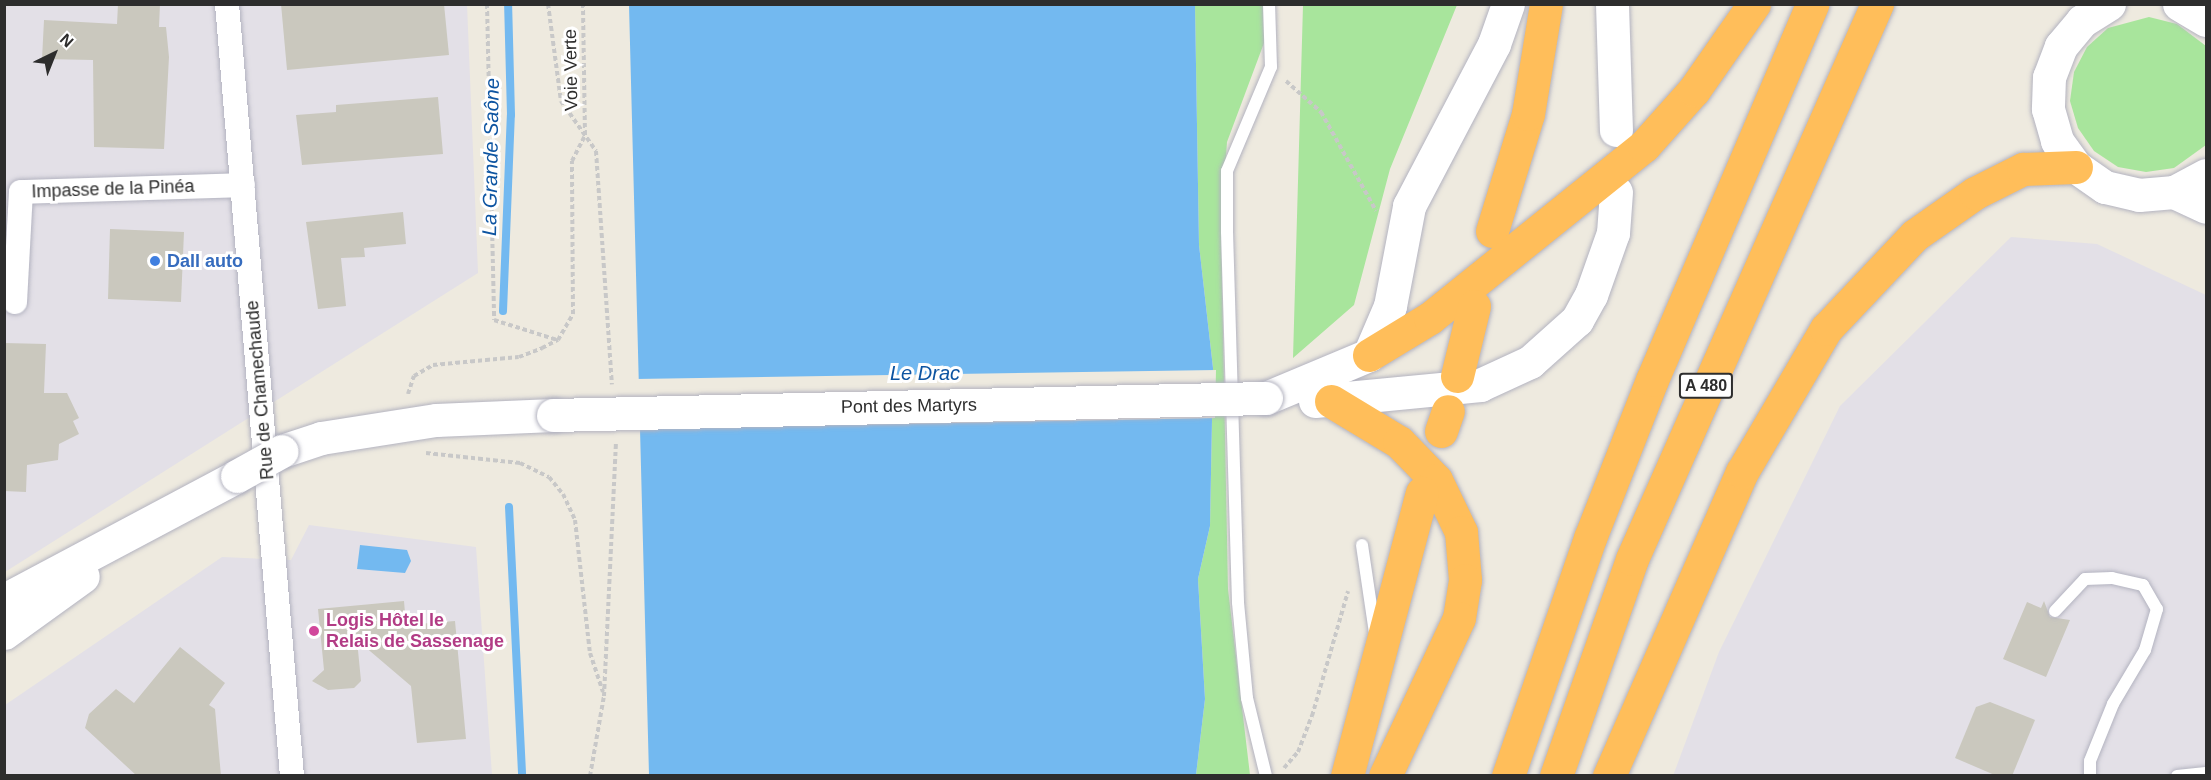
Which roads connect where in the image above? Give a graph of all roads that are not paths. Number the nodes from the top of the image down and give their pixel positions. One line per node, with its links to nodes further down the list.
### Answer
1 (227, 4): 13 (street, Rue de Chamechaude)
2 (1269, 4): 33 (lane)
3 (1508, 4): 20 (main road)
4 (1546, 4): 17 (highway)
5 (1612, 4): 10 (main road)
6 (1754, 4): 20 (highway)
7 (1812, 4): 36 (highway, A 480)
8 (1877, 4): 37 (highway, A 480)
9 (2109, 4): 11 (main road)
10 (1616, 130)
11 (2076, 167): 15 (main road); 38 (highway)
12 (2206, 175): 15 (main road)
13 (243, 185): 18 (street, Impasse de la Pinéa); 32 (street, Rue de Chamechaude)
14 (1616, 192): 23 (main road, Pont des Martyrs)
15 (2174, 192): 16 (main road)
16 (2206, 207)
17 (1492, 231)
18 (15, 302)
19 (1474, 306): 21 (highway)
20 (1370, 355): 22 (main road)
21 (1457, 376)
22 (1266, 398): 23 (main road, Pont des Martyrs); 25 (main road, Pont des Martyrs, bridge)
23 (1331, 401): 35 (highway)
24 (1422, 493): 30 (highway)
25 (156, 522): 27 (main road); 29 (main road)
26 (1362, 545): 30 (lane)
27 (4, 600)
28 (2055, 611): 39 (lane)
29 (4, 633)
30 (1378, 655): 34 (highway)
31 (2206, 773): 40 (lane)
32 (292, 776)
33 (1266, 776)
34 (1347, 776)
35 (1385, 776)
36 (1508, 776)
37 (1556, 776)
38 (1609, 776)
39 (2090, 776)
40 (2177, 776)

